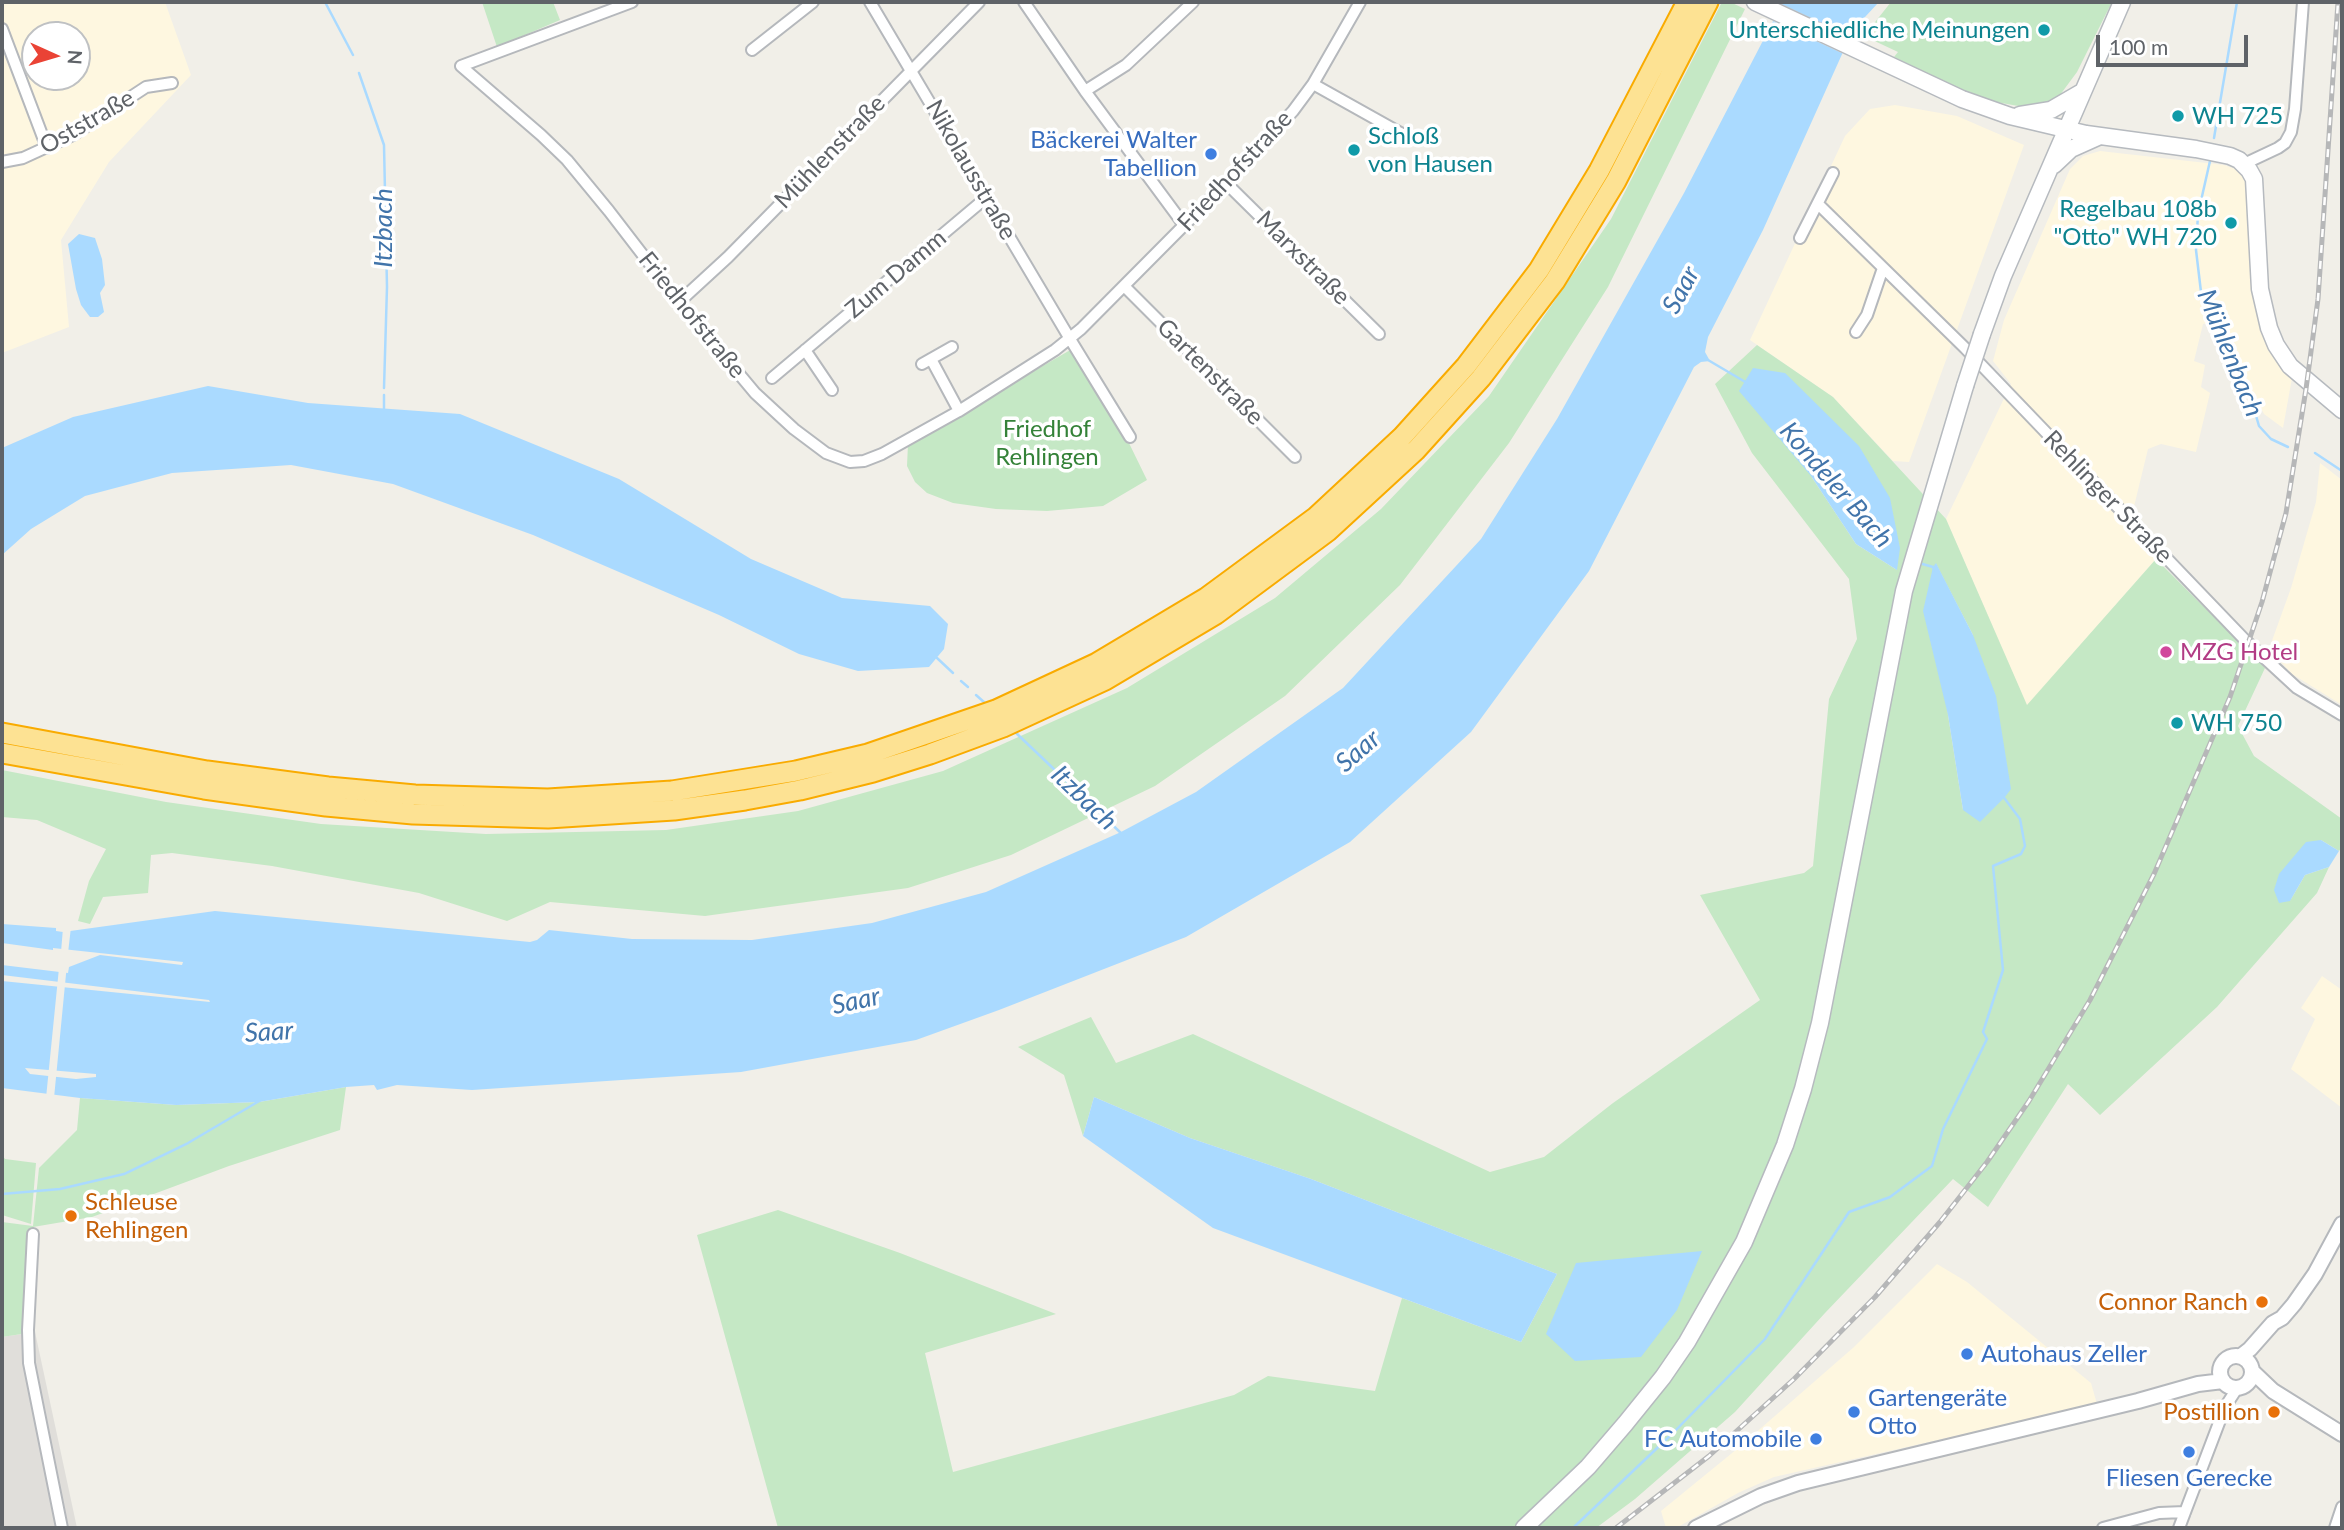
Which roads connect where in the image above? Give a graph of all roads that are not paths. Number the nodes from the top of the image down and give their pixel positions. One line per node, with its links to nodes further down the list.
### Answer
1 (632, 2): 36 (street, Friedhofstraße)
2 (813, 2): 14 (street)
3 (870, 2): 15 (street, Nikolausstraße)
4 (979, 2): 15 (street, Mühlenstraße)
5 (1024, 2): 19 (street)
6 (1192, 2): 19 (street)
7 (1360, 2): 17 (street, Friedhofstraße)
8 (1687, 2): 49 (highway)
9 (1708, 2): 50 (highway)
10 (1755, 2): 20 (main road)
11 (2122, 2): 18 (main road)
12 (2303, 2): 26 (street)
13 (2, 29): 24 (street)
14 (752, 50)
15 (911, 69): 30 (street, Nikolausstraße); 36 (street, Mühlenstraße)
16 (172, 83): 24 (street, Oststraße)
17 (1313, 84): 22 (street); 29 (street, Friedhofstraße)
18 (2085, 85): 20 (main road); 21 (main road)
19 (1085, 91): 32 (street)
20 (2010, 116): 21 (main road)
21 (2066, 130): 23 (main road); 27 (main road)
22 (1406, 136)
23 (2100, 136): 26 (main road); 27 (main road)
24 (47, 148): 25 (street, Oststraße)
25 (2, 162)
26 (2244, 164): 44 (main road)
27 (2048, 172): 58 (main road, bridge)
28 (1833, 173): 31 (street)
29 (1226, 183): 32 (street, Friedhofstraße); 38 (street, Marxstraße)
30 (987, 197): 39 (street, Nikolausstraße); 41 (street, Zum Damm)
31 (1818, 204): 33 (street); 34 (street, Rehlinger Straße)
32 (1184, 225): 35 (street, Friedhofstraße)
33 (1800, 238)
34 (1883, 268): 37 (street); 48 (street, Rehlinger Straße)
35 (1125, 287): 39 (street, Friedhofstraße); 47 (street, Gartenstraße)
36 (680, 302): 45 (street, Friedhofstraße)
37 (1856, 332)
38 (1379, 334)
39 (1070, 339): 45 (street, Friedhofstraße); 46 (street, Nikolausstraße)
40 (952, 347): 45 (street)
41 (805, 350): 42 (street, Zum Damm); 43 (street)
42 (772, 378)
43 (832, 390)
44 (2342, 410)
45 (959, 411)
46 (1130, 436)
47 (1295, 457)
48 (2342, 715)
49 (2, 733)
50 (2, 753)
51 (2342, 1224): 53 (street)
52 (33, 1234): 57 (street)
53 (2237, 1374): 54 (street); 56 (street); 59 (street)
54 (2342, 1434)
55 (2342, 1507): 62 (street)
56 (2185, 1512): 60 (street); 61 (street)
57 (62, 1528)
58 (1524, 1528)
59 (1696, 1528)
60 (2103, 1528)
61 (2179, 1528)
62 (2335, 1528)

